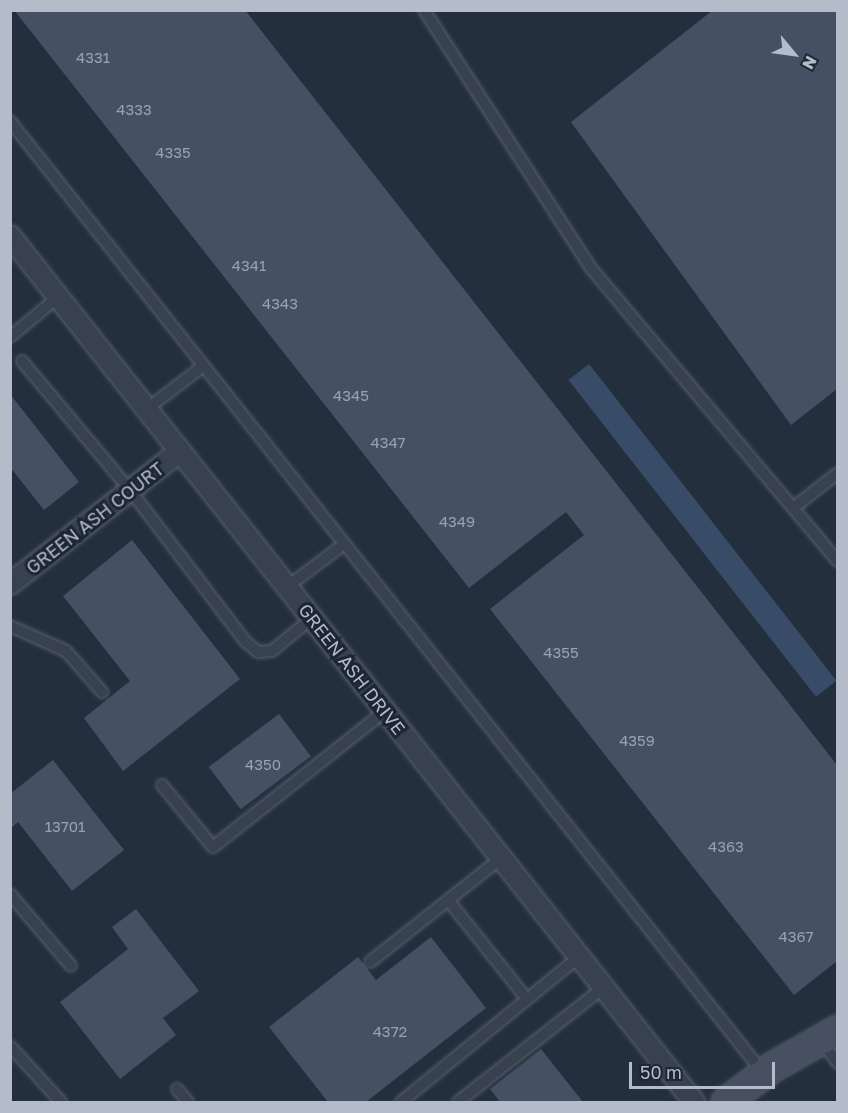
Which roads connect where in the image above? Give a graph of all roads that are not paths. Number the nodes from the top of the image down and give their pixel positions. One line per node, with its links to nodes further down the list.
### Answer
1 (423, 10): 12 (lane)
2 (12, 127): 7 (lane)
3 (10, 236): 4 (street, GREEN ASH DRIVE)
4 (58, 297): 5 (lane); 8 (street, GREEN ASH DRIVE)
5 (10, 337)
6 (22, 361): 11 (lane)
7 (203, 366): 8 (lane); 13 (lane)
8 (147, 410): 9 (street, GREEN ASH DRIVE)
9 (180, 451): 11 (street, GREEN ASH COURT); 16 (street, GREEN ASH DRIVE)
10 (837, 473): 12 (lane)
11 (130, 490): 15 (street, GREEN ASH COURT); 17 (lane)
12 (793, 508): 14 (lane)
13 (344, 544): 16 (lane); 33 (lane)
14 (837, 561)
15 (10, 585)
16 (287, 587): 17 (street, GREEN ASH DRIVE)
17 (312, 618): 20 (street, GREEN ASH DRIVE)
18 (10, 626): 19 (lane)
19 (102, 692)
20 (385, 711): 21 (lane); 22 (street, GREEN ASH DRIVE)
21 (162, 785)
22 (501, 858): 24 (lane); 25 (street, GREEN ASH DRIVE)
23 (10, 894): 27 (lane)
24 (448, 900): 26 (lane); 29 (lane)
25 (579, 957): 28 (street, GREEN ASH DRIVE); 29 (lane)
26 (370, 962)
27 (71, 966)
28 (603, 988): 38 (lane); 39 (street, GREEN ASH DRIVE)
29 (527, 999): 37 (lane)
30 (829, 1034): 32 (lane); 33 (street)
31 (10, 1046): 35 (lane)
32 (837, 1063)
33 (764, 1074): 40 (street)
34 (177, 1089): 36 (lane)
35 (61, 1102)
36 (188, 1102)
37 (401, 1102)
38 (458, 1102)
39 (694, 1102)
40 (726, 1102)

